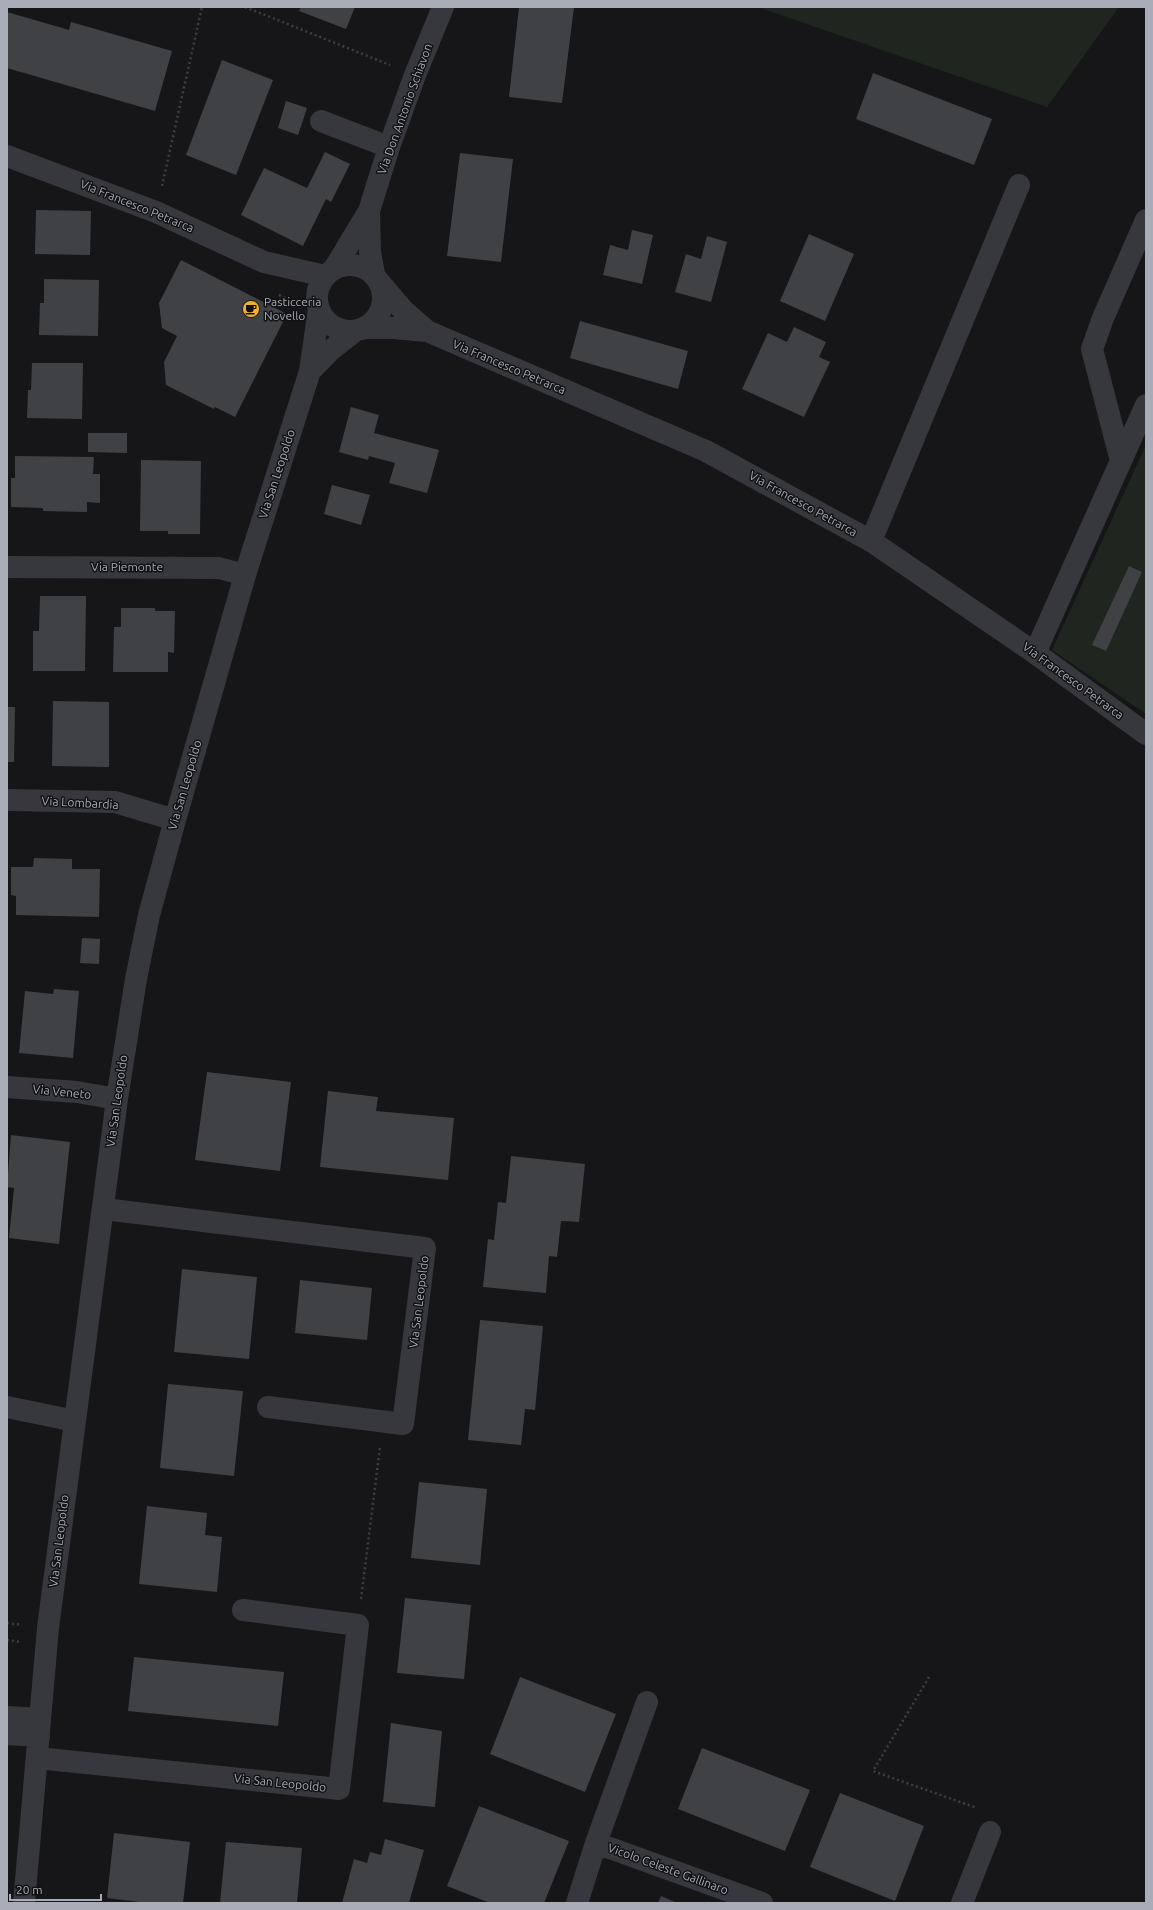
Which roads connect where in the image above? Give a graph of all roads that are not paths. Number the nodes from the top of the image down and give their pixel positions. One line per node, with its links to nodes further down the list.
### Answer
1 (443, 7): 3 (street, Via Don Antonio Schiavon)
2 (321, 121): 3 (street)
3 (389, 147): 6 (street, Via Don Antonio Schiavon)
4 (7, 156): 8 (street, Via Francesco Petrarca)
5 (1019, 185): 17 (street)
6 (369, 211): 9 (street, Via Don Antonio Schiavon); 10 (street, Via Don Antonio Schiavon)
7 (1146, 220): 16 (street)
8 (264, 262): 9 (street, Via Francesco Petrarca); 11 (street, Via Francesco Petrarca)
9 (330, 273): 10 (street); 11 (street)
10 (377, 279): 12 (street); 13 (street, Via Francesco Petrarca)
11 (318, 305): 12 (street); 14 (street, Via San Leopoldo)
12 (360, 329): 13 (street, Via Francesco Petrarca); 14 (street, Via San Leopoldo)
13 (427, 332): 17 (street, Via Francesco Petrarca)
14 (310, 371): 19 (street, Via San Leopoldo)
15 (1146, 405): 16 (street)
16 (1121, 461): 20 (street)
17 (872, 541): 20 (street, Via Francesco Petrarca)
18 (7, 567): 19 (street, Via Piemonte)
19 (245, 575): 23 (street, Via San Leopoldo)
20 (1034, 653): 21 (street, Via Francesco Petrarca)
21 (1146, 734)
22 (7, 800): 23 (street, Via Lombardia)
23 (175, 820): 25 (street, Via San Leopoldo)
24 (7, 1087): 25 (street, Via Veneto)
25 (117, 1099): 26 (street, Via San Leopoldo)
26 (104, 1209): 28 (street, Via San Leopoldo); 29 (street, Via San Leopoldo)
27 (7, 1407): 29 (street)
28 (268, 1407)
29 (75, 1421): 33 (street, Via San Leopoldo)
30 (243, 1610): 35 (street, Via San Leopoldo)
31 (647, 1702): 37 (street, Vicolo Celeste Gallinaro)
32 (7, 1717): 33 (street)
33 (39, 1728): 34 (street); 35 (street, Via San Leopoldo)
34 (7, 1734)
35 (37, 1758): 38 (street, Via San Leopoldo)
36 (990, 1832): 41 (street)
37 (596, 1843): 39 (street, Vicolo Celeste Gallinaro); 40 (street, Vicolo Celeste Gallinaro)
38 (24, 1903)
39 (577, 1903)
40 (762, 1903)
41 (962, 1903)

